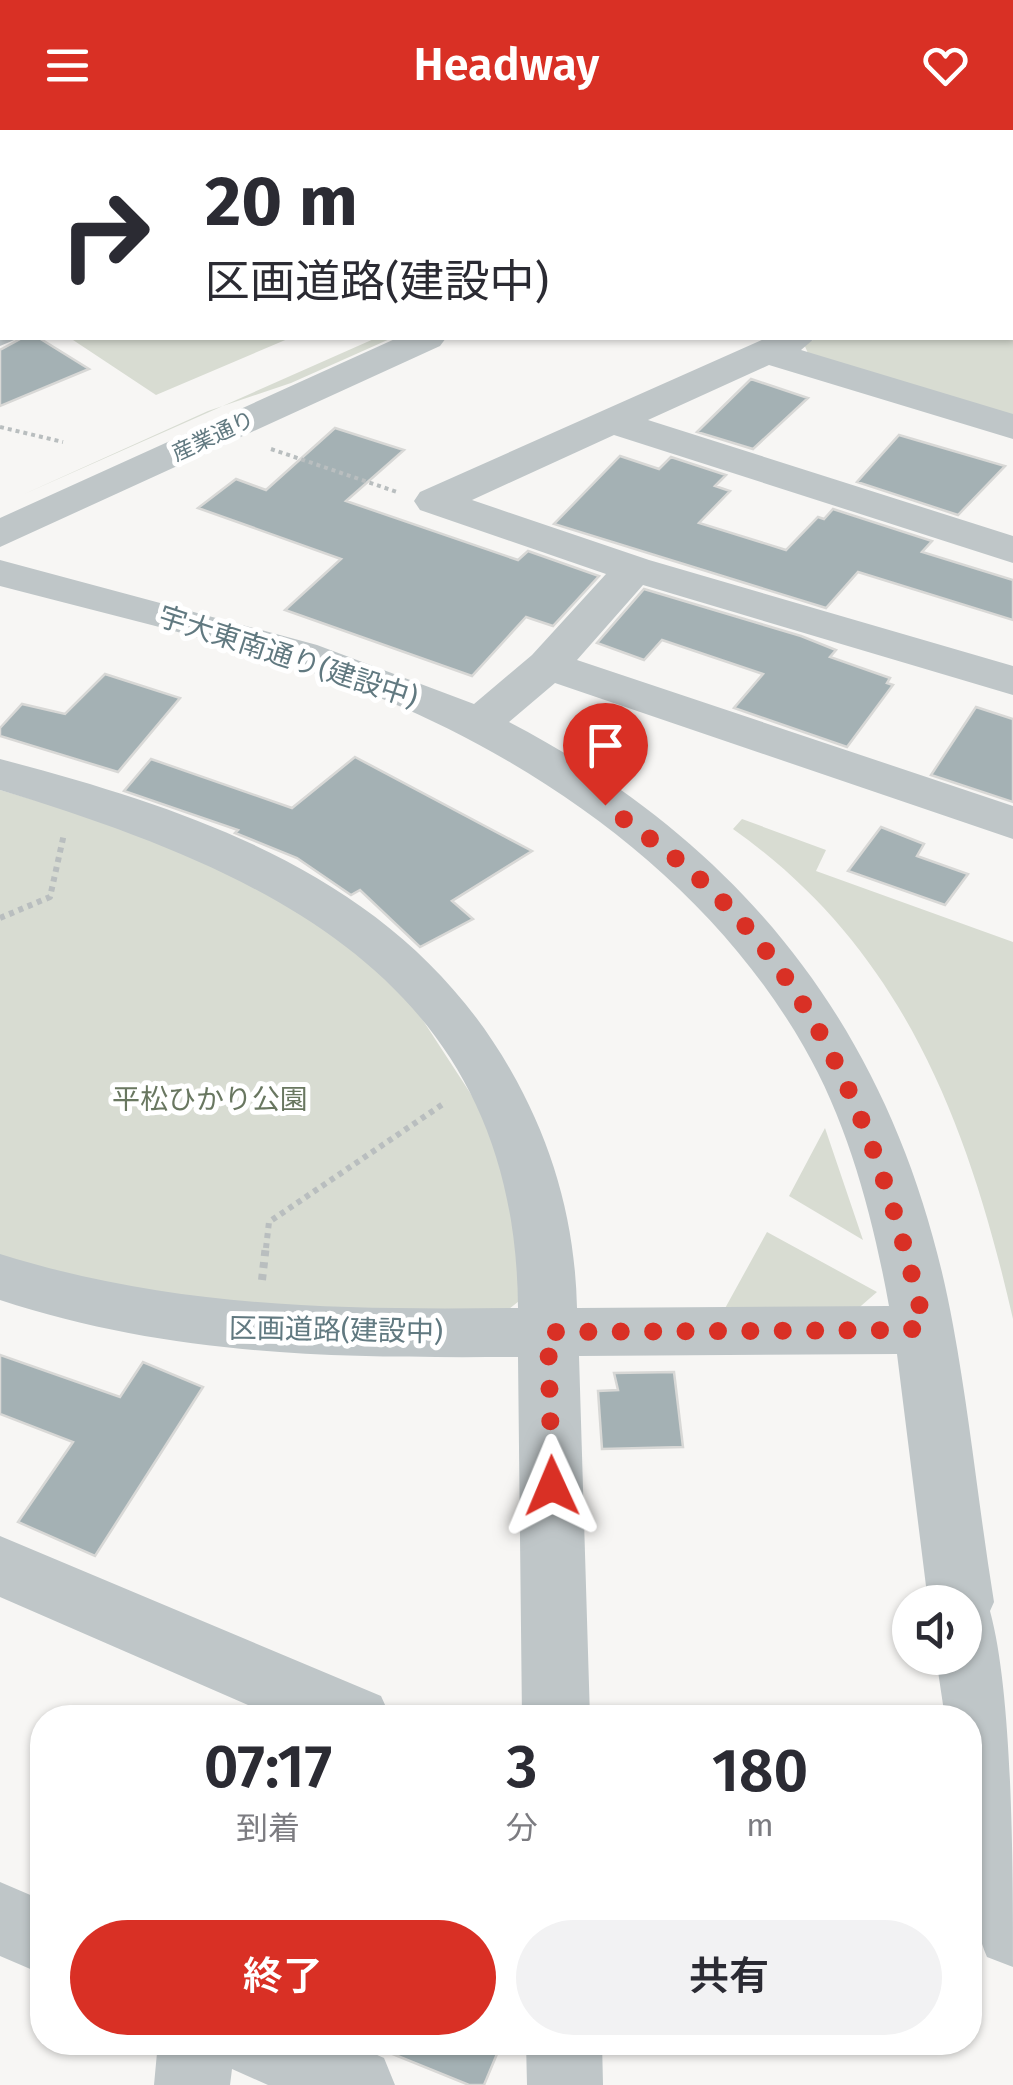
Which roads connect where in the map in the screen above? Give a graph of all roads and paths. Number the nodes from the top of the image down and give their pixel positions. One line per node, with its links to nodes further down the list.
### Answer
1 (346, 340): 9 (street, 産業通り)
2 (423, 340): 11 (street, 産業通り)
3 (780, 344): 4 (street); 6 (street)
4 (608, 420): 10 (street); 12 (street)
5 (0, 427): 7 (path)
6 (1013, 427)
7 (63, 442)
8 (259, 445): 10 (path)
9 (0, 494)
10 (435, 500): 13 (street)
11 (0, 534)
12 (1013, 550)
13 (634, 569): 15 (street); 16 (street)
14 (0, 573): 17 (street, 宇大東南通り(建設中))
15 (548, 665): 17 (street); 20 (street)
16 (1013, 681)
17 (478, 724): 27 (street, 宇大東南通り(建設中))
18 (0, 774): 19 (street)
19 (83, 798): 21 (path); 28 (street)
20 (1013, 824)
21 (0, 918)
22 (458, 1110): 25 (path)
23 (0, 1277): 28 (street, 区画道路(建設中))
24 (244, 1283): 25 (path)
25 (262, 1285): 26 (path)
26 (281, 1286)
27 (924, 1324): 28 (street, 区画道路(建設中)); 30 (street, 宇大東南通り(建設中))
28 (548, 1332): 33 (street)
29 (0, 1565): 32 (street)
30 (959, 1585)
31 (972, 1675): 34 (street)
32 (325, 1705)
33 (556, 1705)
34 (977, 1705)
35 (982, 1736): 38 (street)
36 (0, 1918): 37 (street)
37 (30, 1932)
38 (1013, 1932)
39 (195, 2055): 42 (street)
40 (288, 2055): 43 (street)
41 (564, 2055): 44 (street)
42 (192, 2085)
43 (357, 2085)
44 (565, 2085)

